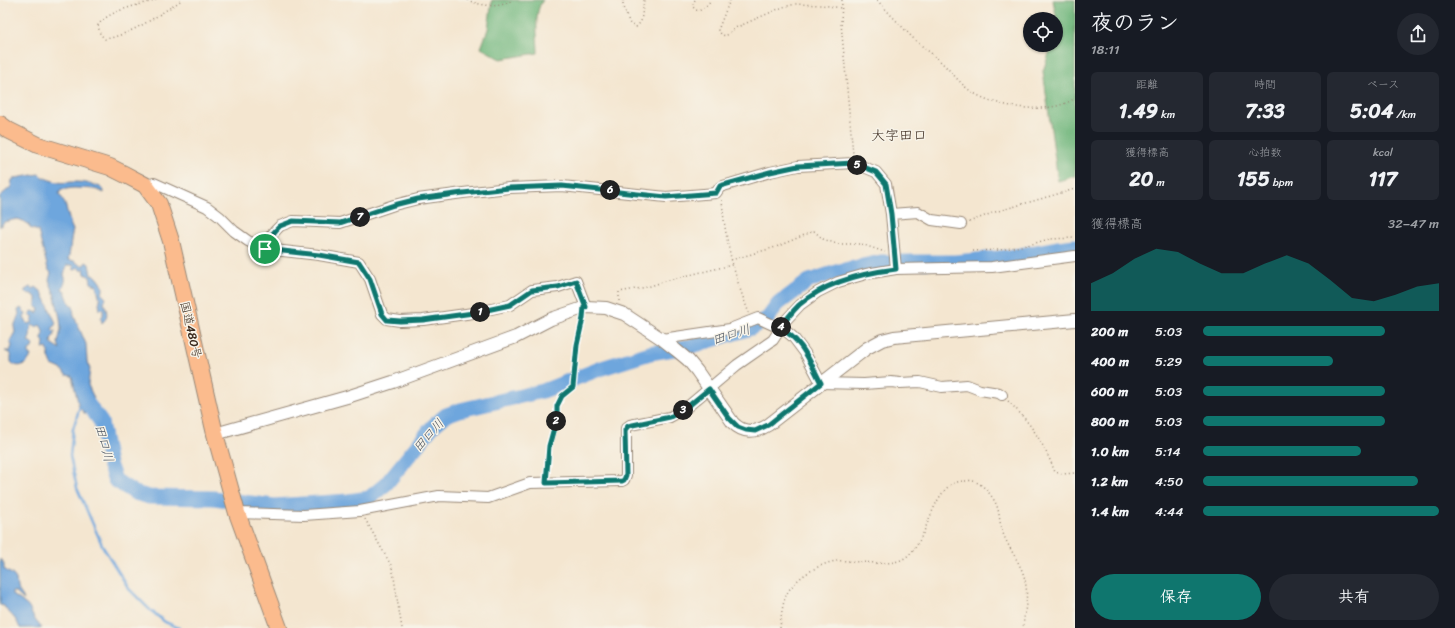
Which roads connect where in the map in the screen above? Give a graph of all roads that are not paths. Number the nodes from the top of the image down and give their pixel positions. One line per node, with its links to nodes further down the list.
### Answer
1 (0, 124): 2 (highway, 国道480号)
2 (145, 185): 5 (street); 15 (highway, 国道480号)
3 (891, 214): 4 (street); 5 (street); 7 (street)
4 (961, 224)
5 (265, 249): 8 (street)
6 (1075, 256): 7 (street)
7 (896, 269): 10 (street)
8 (585, 307): 11 (street); 15 (street)
9 (1075, 320): 12 (street)
10 (776, 327): 11 (street); 12 (street); 13 (street)
11 (666, 342): 13 (street)
12 (821, 383): 13 (street); 14 (street)
13 (709, 389): 16 (street)
14 (1002, 395)
15 (215, 434): 16 (highway, 国道480号)
16 (237, 511): 17 (highway, 国道480号)
17 (279, 628)

